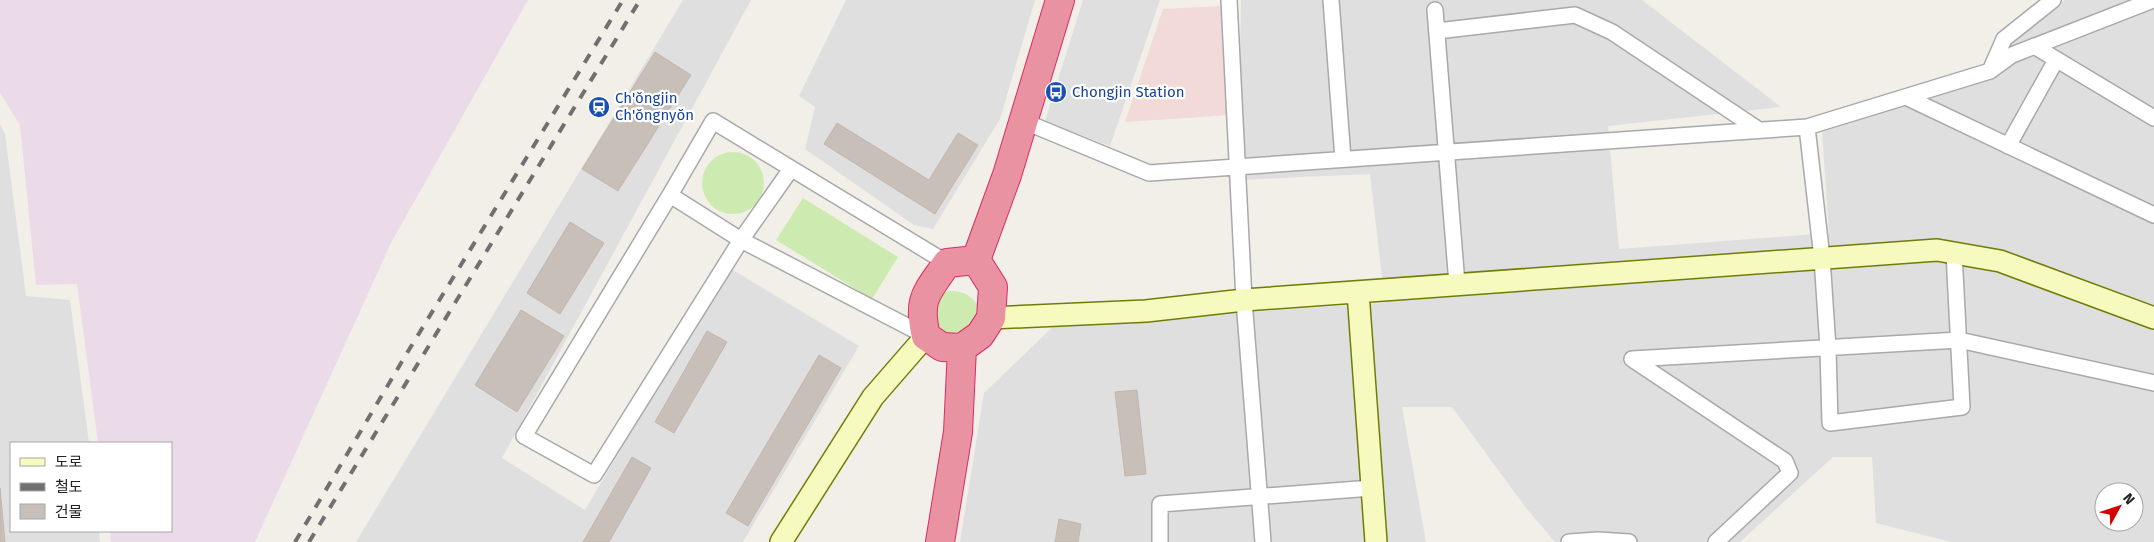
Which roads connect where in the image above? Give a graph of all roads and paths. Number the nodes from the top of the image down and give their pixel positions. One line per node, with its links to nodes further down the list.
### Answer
1 (1060, 0): 13 (highway)
2 (1229, 0): 19 (street)
3 (1331, 0): 18 (street)
4 (2053, 0): 10 (street)
5 (2153, 0): 8 (street)
6 (1436, 10): 7 (street)
7 (1437, 31): 15 (street); 17 (street)
8 (2034, 46): 9 (street); 10 (street)
9 (2056, 60): 12 (street); 16 (street)
10 (1990, 71): 11 (street)
11 (1906, 97): 14 (street); 16 (street)
12 (2154, 118)
13 (1022, 121): 19 (street); 26 (highway)
14 (1807, 127): 15 (street); 25 (street)
15 (1759, 130): 17 (street)
16 (2008, 146): 22 (street)
17 (1446, 152): 18 (street); 28 (street)
18 (1343, 159): 19 (street)
19 (1237, 167): 30 (street)
20 (791, 169): 21 (street); 23 (street); 27 (street)
21 (670, 195): 23 (street); 23 (street)
22 (2154, 215)
23 (741, 240): 33 (street)
24 (1954, 253): 25 (street); 32 (street); 34 (street)
25 (1822, 258): 28 (street); 36 (street)
26 (976, 260): 27 (highway); 31 (highway)
27 (947, 263): 33 (highway)
28 (1457, 284): 29 (street)
29 (1358, 292): 30 (street); 38 (street)
30 (1244, 300): 31 (street); 39 (street)
31 (991, 318): 35 (highway)
32 (2154, 318)
33 (926, 336): 35 (highway); 40 (street)
34 (1959, 340): 36 (street); 36 (street); 37 (street)
35 (962, 348): 41 (highway)
36 (1828, 348): 47 (street)
37 (2154, 383)
38 (1372, 488): 39 (street); 44 (street)
39 (1259, 496): 42 (street); 43 (street)
40 (781, 542)
41 (940, 542)
42 (1160, 542)
43 (1263, 542)
44 (1376, 542)
45 (1569, 542): 46 (street)
46 (1629, 542)
47 (1716, 542)

